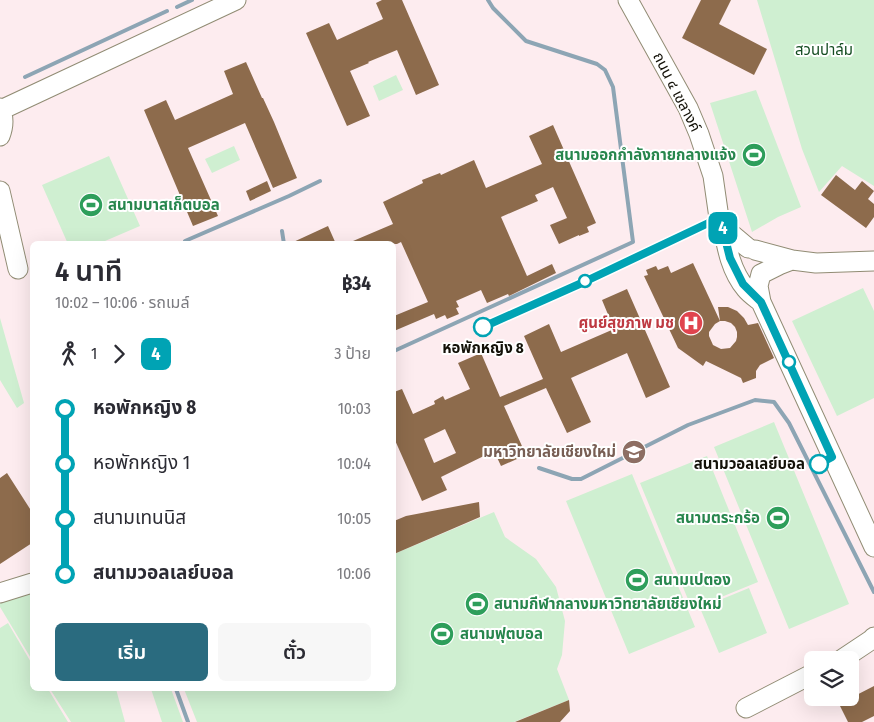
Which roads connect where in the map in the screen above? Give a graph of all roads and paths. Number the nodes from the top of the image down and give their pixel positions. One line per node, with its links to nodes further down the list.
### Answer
1 (236, 0): 3 (street)
2 (628, 0): 6 (street, ถนน ๔ เขลางค์)
3 (1, 109): 4 (street)
4 (0, 136)
5 (0, 191): 9 (street)
6 (721, 222): 7 (street); 10 (street, ถนน ๔ เขลางค์)
7 (792, 260): 8 (street); 10 (street)
8 (874, 261)
9 (18, 269)
10 (761, 302): 11 (street)
11 (874, 547)
12 (30, 584): 13 (street)
13 (0, 592)
14 (874, 637): 15 (street)
15 (854, 651)
16 (804, 678): 17 (street)
17 (746, 708)

